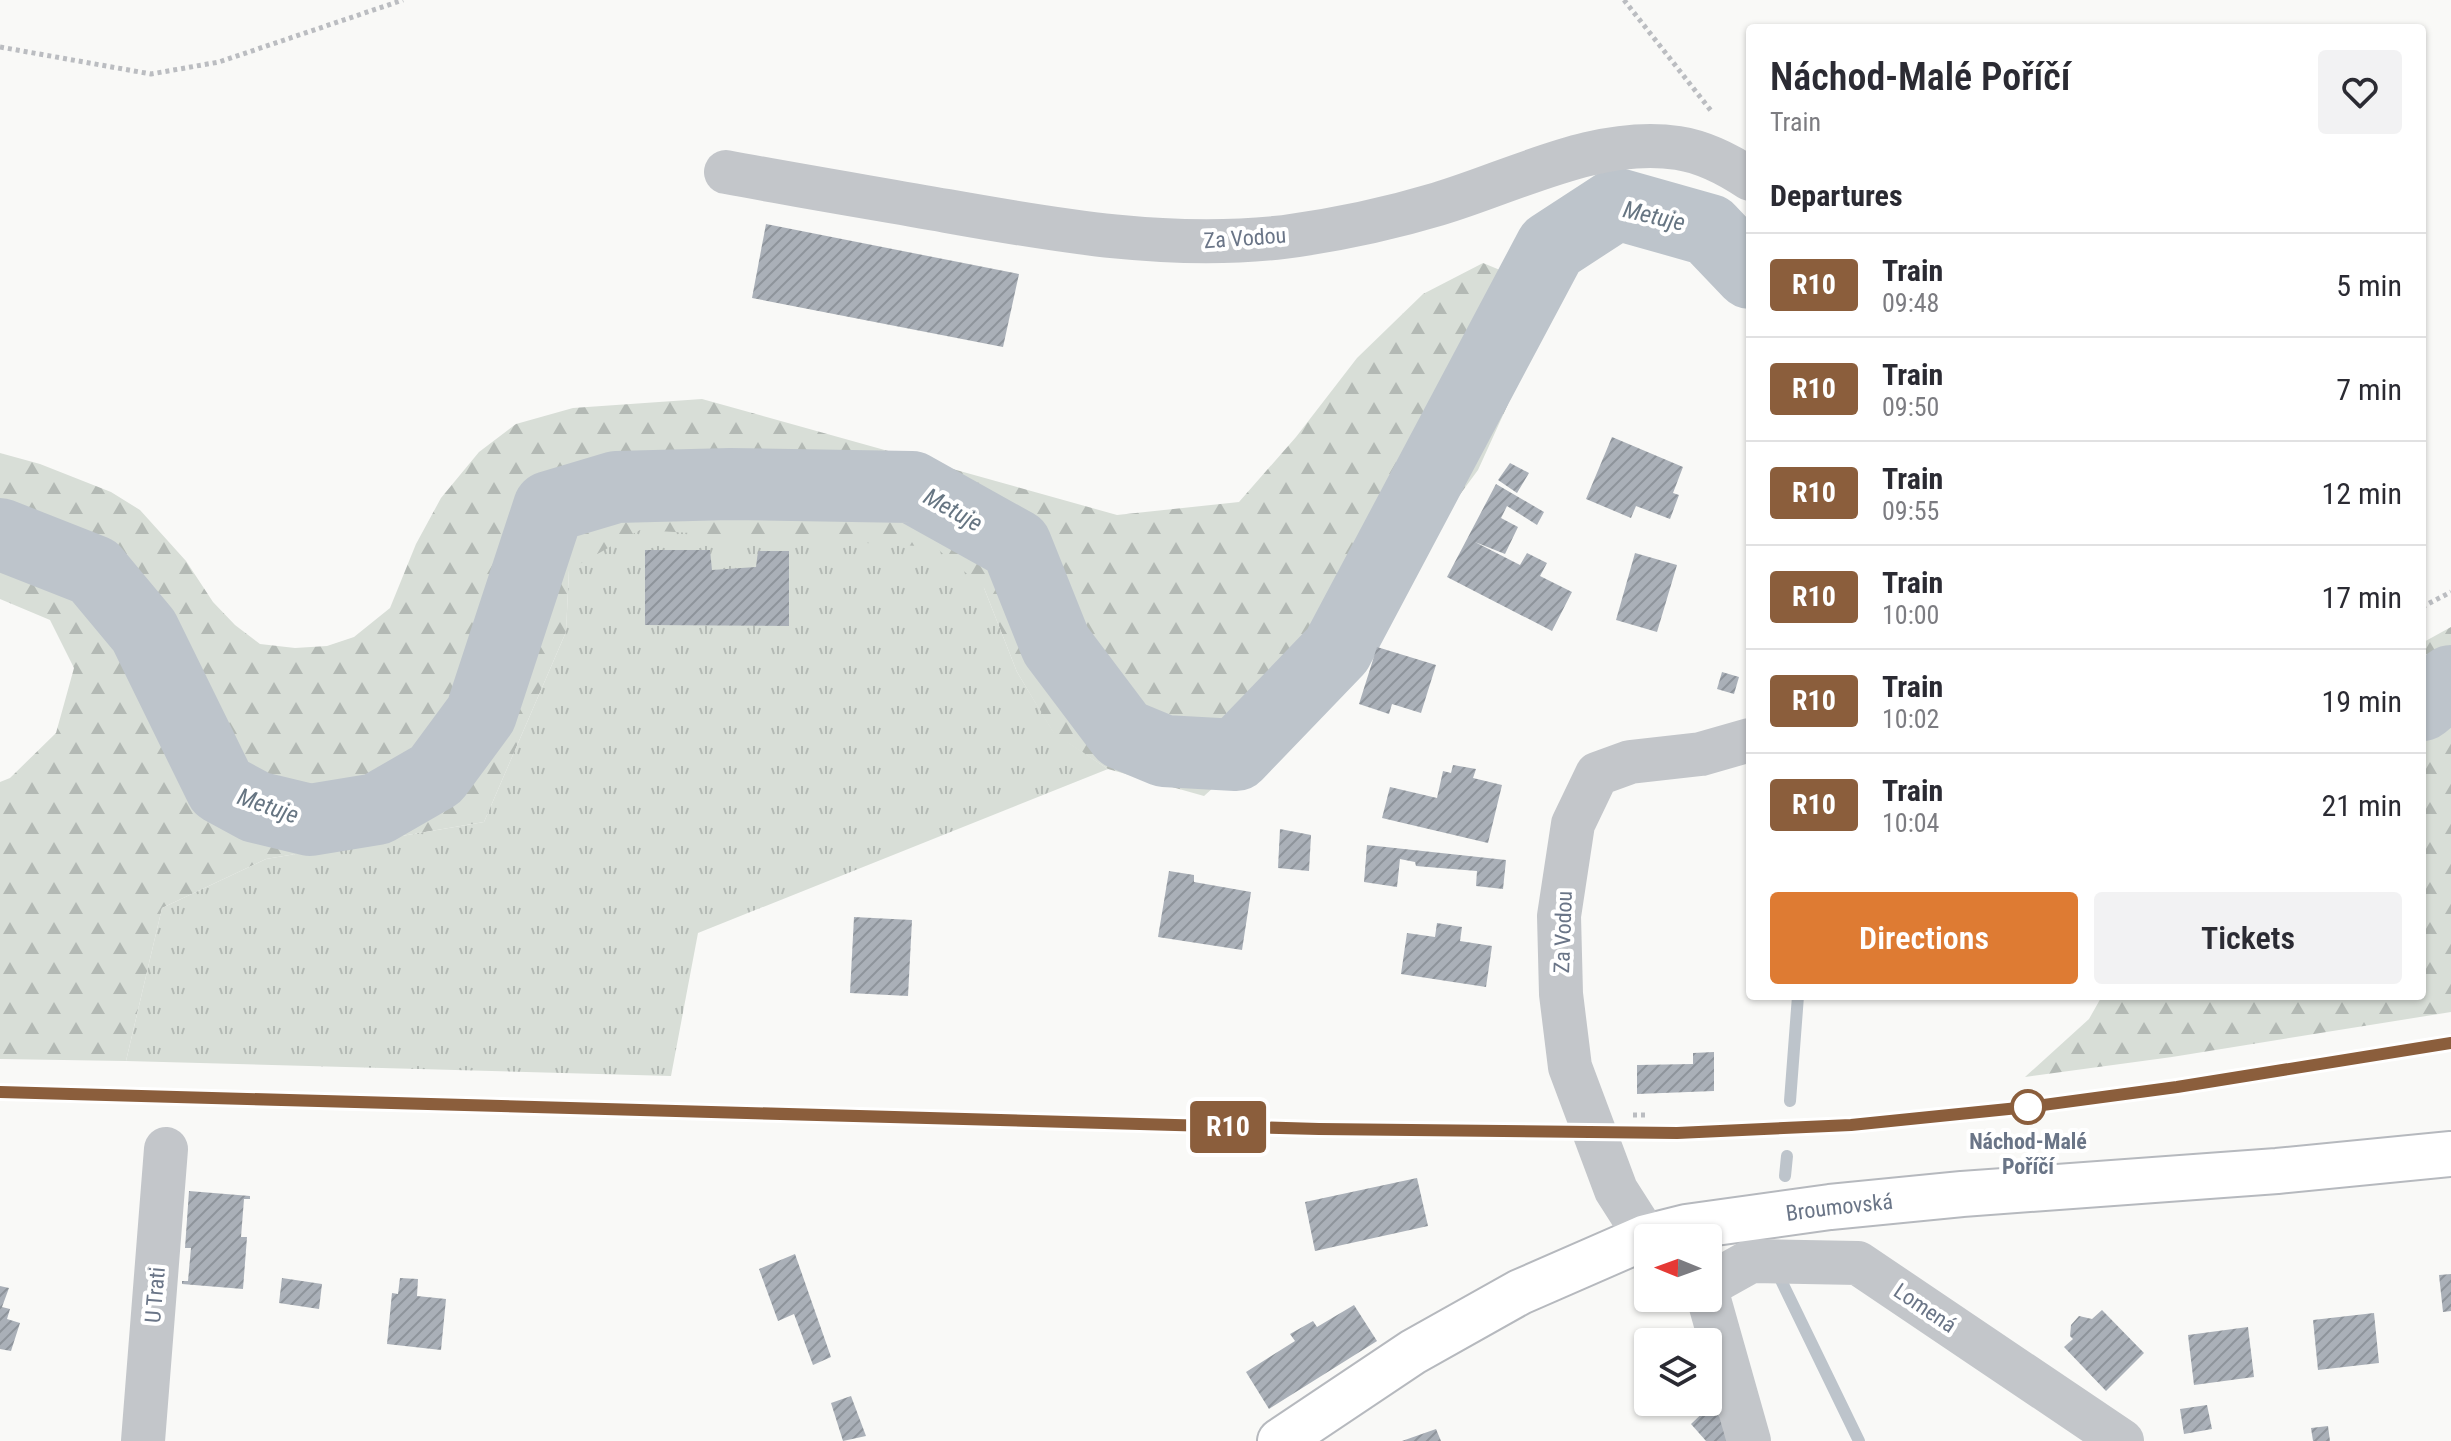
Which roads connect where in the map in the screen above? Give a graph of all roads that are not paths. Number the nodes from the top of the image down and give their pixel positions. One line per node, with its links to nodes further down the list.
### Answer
1 (726, 172): 2 (street, Za Vodou)
2 (1746, 176)
3 (1746, 741): 6 (street, Za Vodou)
4 (166, 1149): 11 (street, U Trati)
5 (2451, 1154): 7 (main road, Broumovská)
6 (1661, 1224)
7 (1722, 1226)
8 (1634, 1249): 12 (main road, Broumovská)
9 (1722, 1277): 14 (street, Lomená)
10 (1713, 1312): 13 (street)
11 (143, 1441)
12 (1280, 1441)
13 (1749, 1441)
14 (2122, 1441)

